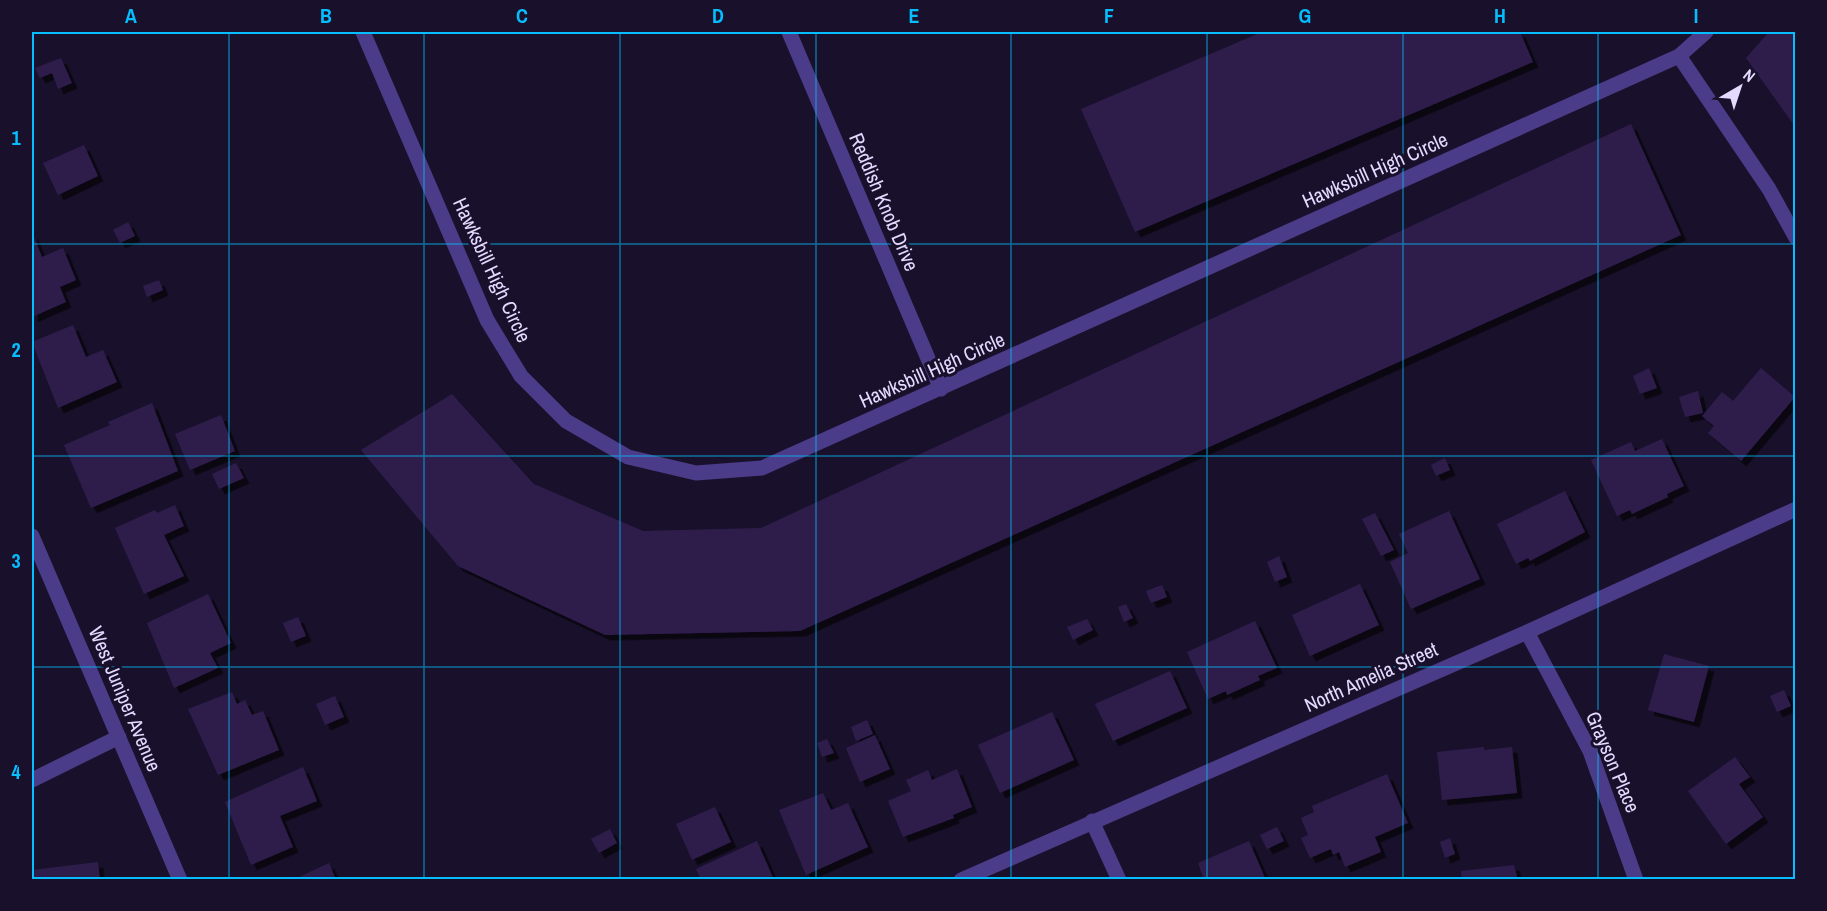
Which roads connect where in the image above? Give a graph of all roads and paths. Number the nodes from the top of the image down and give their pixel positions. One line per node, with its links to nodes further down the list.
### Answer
1 (363, 32): 6 (street, Hawksbill High Circle)
2 (789, 32): 6 (street, Reddish Knob Drive)
3 (1706, 32): 4 (street, Hawksbill High Circle)
4 (1680, 56): 5 (street); 6 (street, Hawksbill High Circle)
5 (1796, 238)
6 (941, 389)
7 (1796, 509): 9 (street, North Amelia Street)
8 (32, 536): 10 (street, West Juniper Avenue)
9 (1527, 632): 12 (street, North Amelia Street); 16 (street, Grayson Place)
10 (119, 737): 11 (street); 13 (street, West Juniper Avenue)
11 (32, 780)
12 (1092, 821): 14 (street, North Amelia Street); 15 (street)
13 (180, 879)
14 (961, 879)
15 (1119, 879)
16 (1636, 879)

